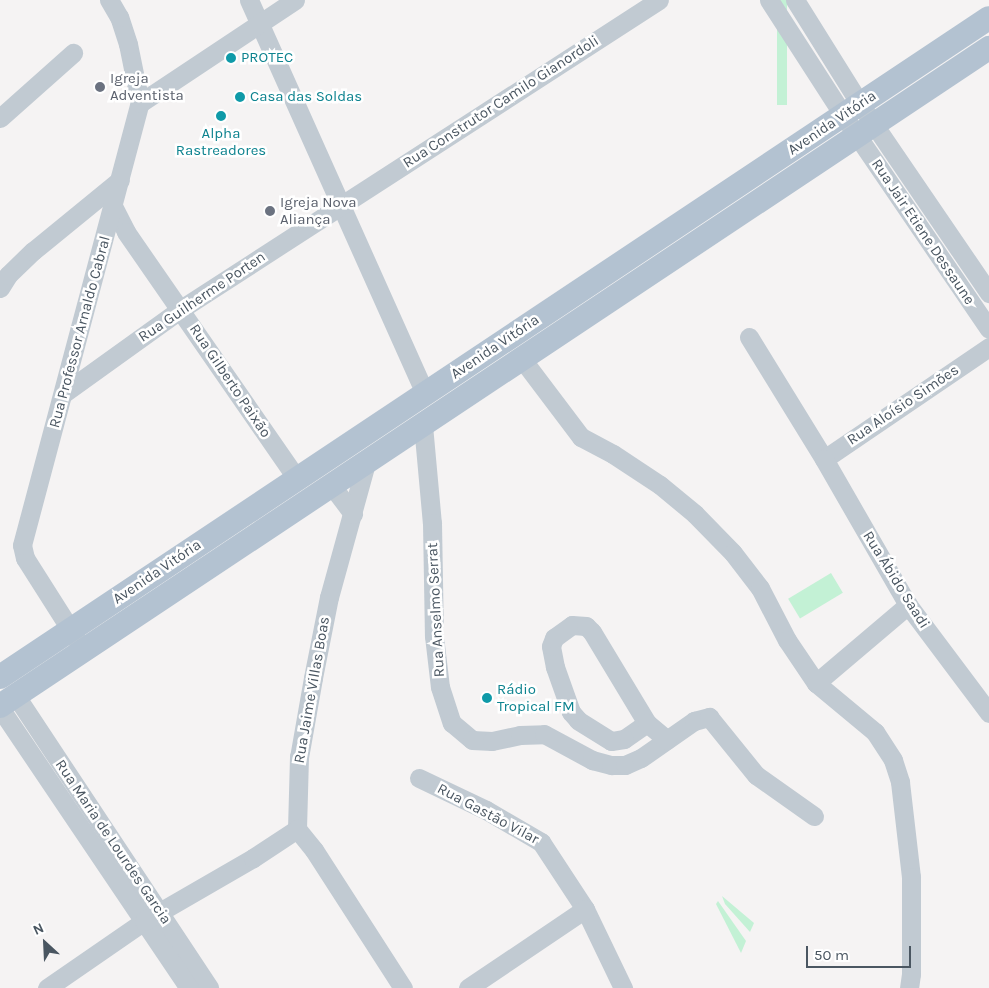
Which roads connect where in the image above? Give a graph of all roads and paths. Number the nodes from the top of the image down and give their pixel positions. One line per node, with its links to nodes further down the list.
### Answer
1 (108, 0): 11 (street, Rua Professor Arnaldo Cabral)
2 (249, 0): 8 (street)
3 (295, 0): 8 (street)
4 (660, 0): 16 (street, Rua Construtor Camilo Gianordoli)
5 (769, 0): 12 (street)
6 (795, 0): 12 (street)
7 (989, 18): 12 (main road, Avenida Vitória)
8 (260, 23): 11 (street); 16 (street)
9 (989, 48): 14 (main road, Avenida Vitória)
10 (73, 53): 13 (street)
11 (140, 103): 15 (street, Rua Professor Arnaldo Cabral)
12 (852, 110): 14 (street); 28 (main road, Avenida Vitória)
13 (0, 118)
14 (866, 130): 21 (street, Rua Jair Etiene Dessaune); 23 (street, Rua Jair Etiene Dessaune); 26 (main road, Avenida Vitória)
15 (120, 180): 17 (street, Rua Professor Arnaldo Cabral); 20 (street)
16 (342, 205): 22 (street, Rua Guilherme Porten); 28 (street)
17 (114, 208): 18 (street, Rua Gilberto Paixão); 19 (street, Rua Professor Arnaldo Cabral)
18 (126, 232): 19 (street); 22 (street, Rua Gilberto Paixão)
19 (103, 240): 27 (street, Rua Professor Arnaldo Cabral)
20 (0, 288)
21 (989, 294)
22 (181, 309): 27 (street, Rua Guilherme Porten); 33 (street, Rua Gilberto Paixão)
23 (989, 329)
24 (749, 337): 31 (street, Rua Ábido Saadi)
25 (989, 347): 31 (street, Rua Aloísio Simões)
26 (522, 359): 29 (main road, Avenida Vitória); 40 (street)
27 (64, 394): 37 (street, Rua Professor Arnaldo Cabral)
28 (425, 394): 30 (main road); 33 (main road, Avenida Vitória)
29 (423, 425): 30 (main road, Avenida Vitória); 44 (street, Rua Anselmo Serrat)
30 (403, 439): 32 (main road, Avenida Vitória)
31 (826, 462): 36 (street, Rua Ábido Saadi)
32 (366, 463): 34 (main road, Avenida Vitória); 35 (street, Rua Jaime Villas Boas)
33 (297, 479): 37 (main road, Avenida Vitória)
34 (332, 486): 35 (street); 38 (main road, Avenida Vitória)
35 (353, 514): 47 (street, Rua Jaime Villas Boas)
36 (908, 605): 40 (street); 42 (street, Rua Ábido Saadi)
37 (70, 630): 38 (street, Rua Professor Arnaldo Cabral); 39 (main road, Avenida Vitória)
38 (84, 651): 41 (main road, Avenida Vitória)
39 (0, 677)
40 (816, 683): 56 (street)
41 (5, 703): 49 (street, Rua Maria de Lourdes Garcia)
42 (989, 713)
43 (647, 723): 43 (street); 44 (street)
44 (667, 740): 46 (street, Rua Anselmo Serrat)
45 (419, 778): 48 (street, Rua Gastão Vilar)
46 (814, 816)
47 (297, 829): 49 (street); 53 (street)
48 (586, 908): 54 (street); 55 (street, Rua Gastão Vilar)
49 (152, 917): 50 (street); 51 (street, Rua Maria de Lourdes Garcia); 52 (street, Rua Maria de Lourdes Garcia)
50 (47, 988)
51 (189, 988)
52 (209, 988)
53 (404, 988)
54 (468, 988)
55 (623, 988)
56 (909, 988)

